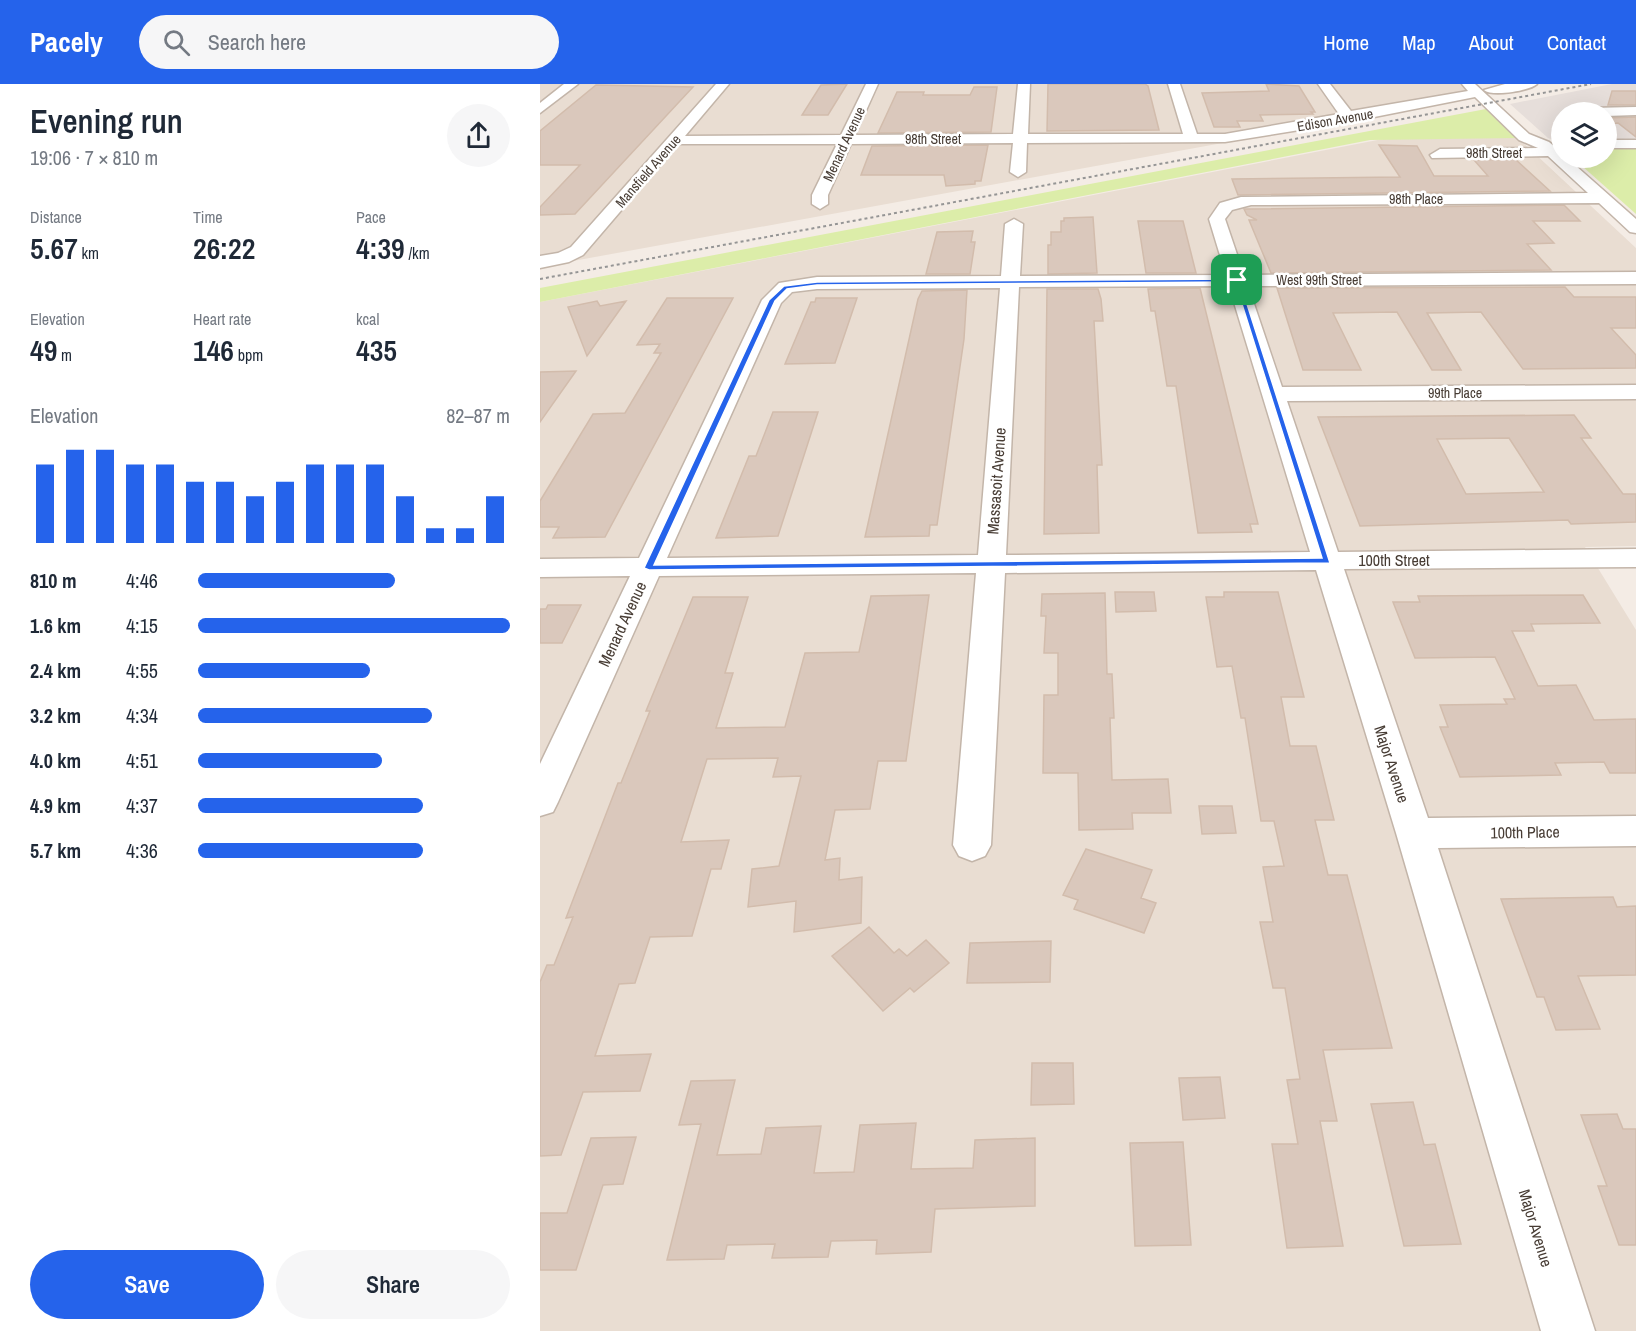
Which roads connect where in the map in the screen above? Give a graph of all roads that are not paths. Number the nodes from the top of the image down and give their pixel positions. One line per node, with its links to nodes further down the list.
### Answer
1 (723, 84): 17 (street, Mansfield Avenue)
2 (872, 84): 15 (street, Menard Avenue)
3 (1024, 84): 16 (street)
4 (1174, 84): 14 (street)
5 (1324, 84): 13 (street)
6 (1530, 84): 9 (street, Edison Avenue)
7 (571, 85): 8 (street); 10 (street)
8 (550, 86)
9 (1479, 88): 13 (street, Edison Avenue); 18 (street)
10 (540, 110)
11 (1617, 111): 12 (street)
12 (1636, 111)
13 (1349, 118): 14 (street, Edison Avenue)
14 (1191, 138): 16 (street, 98th Street)
15 (847, 139): 16 (street, 98th Street); 17 (street, 98th Street); 26 (street, Menard Avenue)
16 (1020, 139): 24 (street)
17 (676, 140): 30 (street, Mansfield Avenue)
18 (1551, 147)
19 (1551, 147): 22 (street, 98th Street)
20 (1617, 149): 21 (street)
21 (1634, 151)
22 (1437, 155)
23 (1573, 168): 25 (street)
24 (1018, 172)
25 (1603, 198): 27 (street, 98th Place); 29 (street)
26 (820, 204)
27 (1230, 204): 32 (street, Major Avenue)
28 (1014, 224): 33 (street, Massasoit Avenue)
29 (1636, 228)
30 (540, 262)
31 (1636, 278): 32 (street, West 99th Street)
32 (1237, 280): 33 (street, West 99th Street); 36 (street, Major Avenue)
33 (1010, 282): 34 (street, West 99th Street); 39 (street, Massasoit Avenue)
34 (786, 287): 41 (street, Menard Avenue)
35 (1636, 392): 36 (street, 99th Place)
36 (1273, 394): 38 (street, Major Avenue)
37 (1636, 558): 38 (street, 100th Street)
38 (1327, 561): 39 (street, 100th Street); 44 (street, Major Avenue)
39 (991, 565): 41 (street, 100th Street); 45 (street, Massasoit Avenue)
40 (540, 568): 41 (street, 100th Street)
41 (649, 568): 42 (street, Menard Avenue)
42 (540, 802)
43 (1636, 831): 44 (street, 100th Place)
44 (1415, 833): 46 (street, Major Avenue)
45 (972, 845)
46 (1568, 1331)

